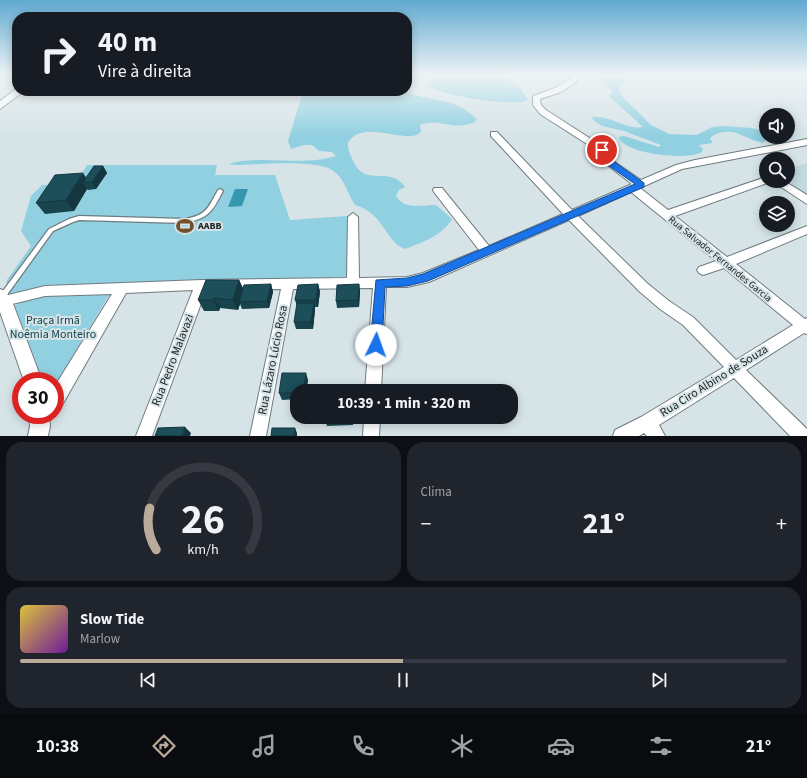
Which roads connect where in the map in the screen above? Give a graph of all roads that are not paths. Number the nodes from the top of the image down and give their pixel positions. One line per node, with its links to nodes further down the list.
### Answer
1 (543, 95): 7 (street, Rua Salvador Fernandes Garcia)
2 (13, 96): 3 (street)
3 (0, 106)
4 (494, 134): 12 (street)
5 (807, 142): 7 (street)
6 (759, 182): 13 (street)
7 (637, 187): 12 (street); 13 (street, Rua Salvador Fernandes Garcia)
8 (789, 188): 11 (street)
9 (438, 190): 16 (street)
10 (220, 191): 24 (lane)
11 (807, 200)
12 (571, 215): 16 (street); 26 (street)
13 (666, 215): 17 (street, Rua Salvador Fernandes Garcia)
14 (353, 217): 19 (street)
15 (807, 230): 17 (street)
16 (487, 252): 20 (street)
17 (725, 264): 18 (street); 25 (street, Rua Salvador Fernandes Garcia)
18 (703, 270)
19 (353, 283): 20 (street); 21 (street)
20 (380, 283): 28 (street)
21 (288, 284): 22 (street); 33 (street, Rua Lázaro Lúcio Rosa)
22 (202, 285): 23 (street); 32 (street, Rua Pedro Malavazi)
23 (122, 288): 24 (street); 29 (street)
24 (1, 299): 27 (street)
25 (806, 326): 26 (street, Rua Ciro Albino de Souza)
26 (735, 368): 30 (street, Rua Ciro Albino de Souza); 37 (street)
27 (29, 372)
28 (373, 384)
29 (64, 386)
30 (647, 423): 35 (street, Rua Ciro Albino de Souza); 36 (street)
31 (372, 424): 34 (street)
32 (144, 436)
33 (258, 436)
34 (371, 436)
35 (621, 436)
36 (657, 436)
37 (802, 436)

